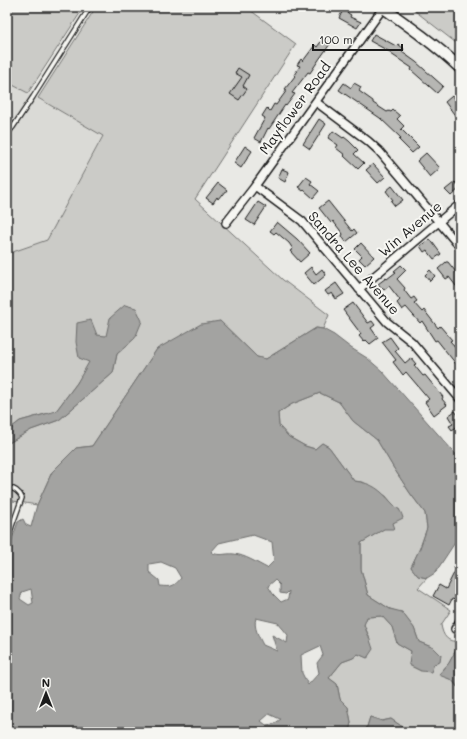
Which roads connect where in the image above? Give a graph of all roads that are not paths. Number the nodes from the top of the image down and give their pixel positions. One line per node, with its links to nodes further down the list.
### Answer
1 (90, 7): 5 (lane)
2 (383, 7): 3 (street); 4 (street, Mayflower Road)
3 (460, 68)
4 (316, 102): 6 (street, Mayflower Road); 8 (street)
5 (7, 134)
6 (255, 186): 9 (street, Mayflower Road); 11 (street, Sandra Lee Avenue)
7 (460, 204): 8 (street, Win Avenue)
8 (439, 222): 10 (street); 11 (street, Win Avenue)
9 (226, 223)
10 (460, 247)
11 (359, 289): 12 (street, Sandra Lee Avenue)
12 (460, 399)
13 (7, 486): 14 (lane)
14 (7, 544)
15 (460, 621): 16 (street)
16 (455, 628)

